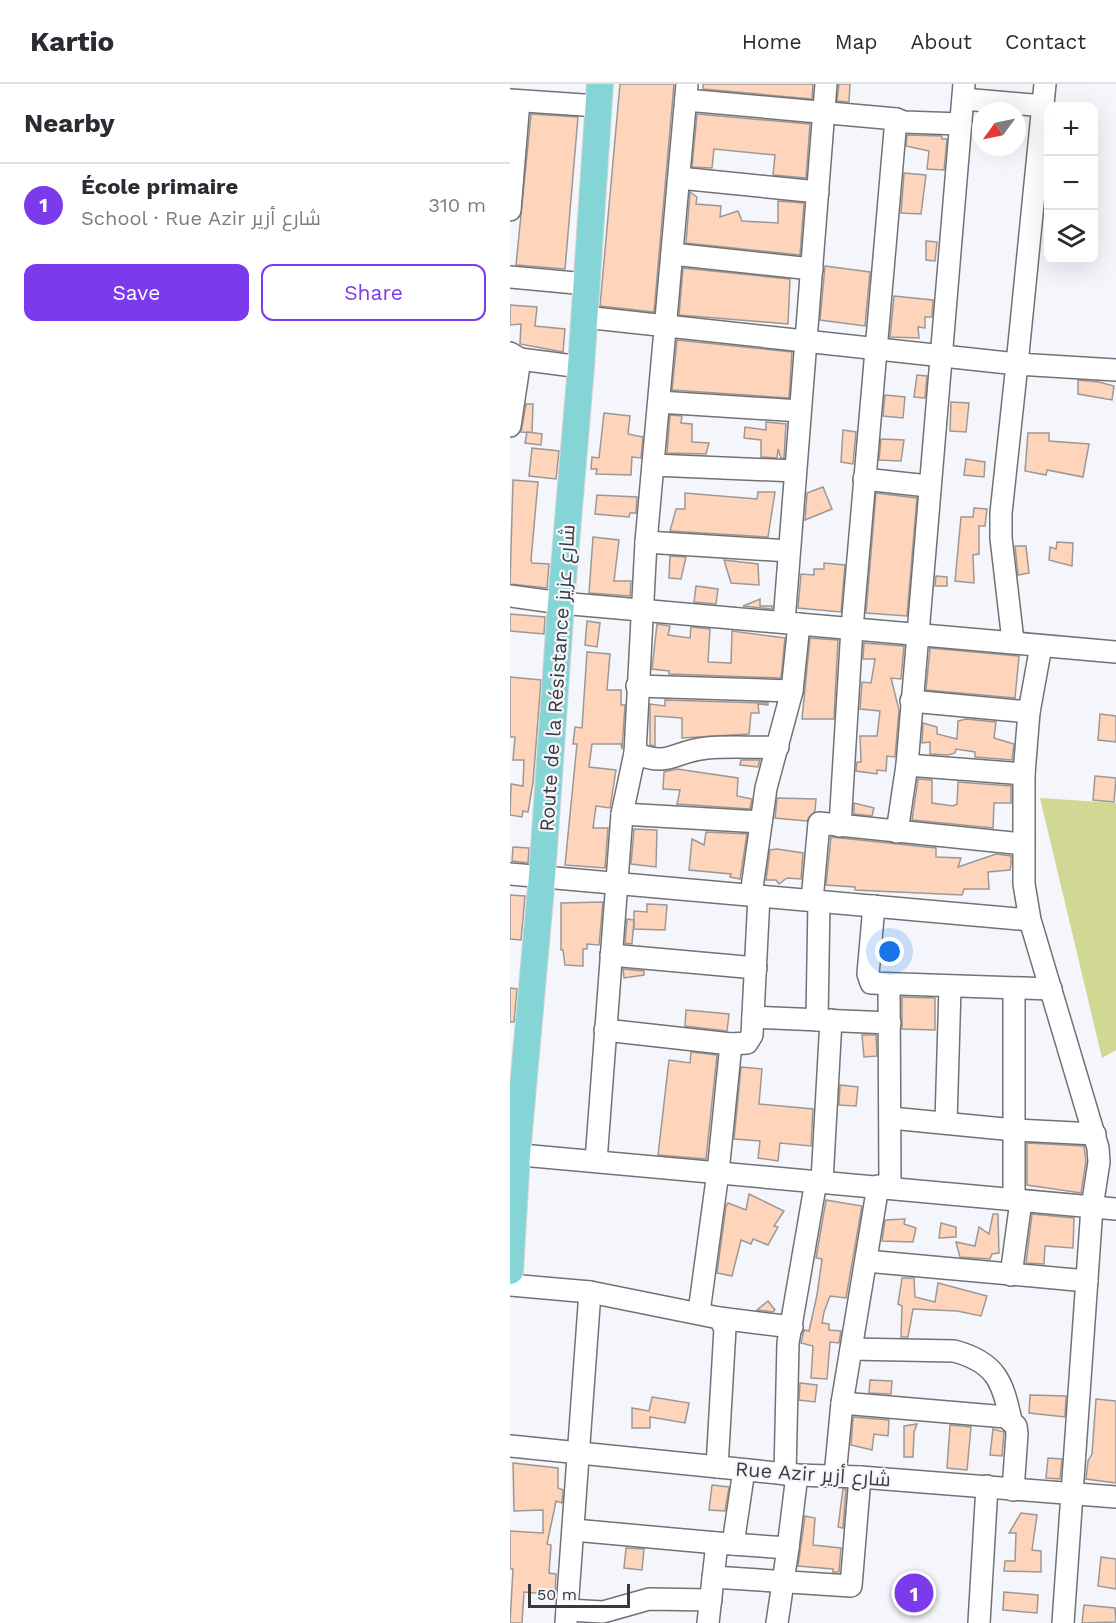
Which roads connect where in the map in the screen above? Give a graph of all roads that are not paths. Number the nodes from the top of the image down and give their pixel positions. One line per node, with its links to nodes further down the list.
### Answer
1 (826, 84): 9 (street)
2 (1046, 84): 7 (street)
3 (687, 92): 9 (street); 12 (street)
4 (963, 92): 8 (street); 11 (street)
5 (599, 95): 6 (street); 18 (main road, Route de la Résistance شارع عزيز)
6 (515, 100): 14 (street)
7 (1044, 102)
8 (1044, 106): 25 (street)
9 (824, 114): 10 (street); 13 (street)
10 (896, 119): 11 (street); 22 (street)
11 (961, 124): 23 (street)
12 (679, 178): 13 (street); 15 (street)
13 (818, 192): 16 (street)
14 (510, 210)
15 (672, 255): 16 (street); 20 (street)
16 (812, 268): 21 (street)
17 (510, 277): 18 (street)
18 (586, 284): 19 (main road, Route de la Résistance شارع عزيز)
19 (584, 317): 20 (street); 26 (main road, Route de la Résistance شارع عزيز)
20 (666, 324): 21 (street); 29 (street)
21 (806, 340): 22 (street); 30 (street)
22 (876, 348): 23 (street); 34 (street)
23 (940, 355): 25 (street); 35 (street)
24 (515, 356): 26 (street); 28 (street)
25 (1017, 364): 27 (street); 44 (street)
26 (581, 367): 39 (main road, Route de la Résistance شارع عزيز)
27 (1116, 370)
28 (512, 389): 31 (street)
29 (659, 402): 30 (street); 32 (street)
30 (800, 411): 33 (street)
31 (510, 426)
32 (653, 465): 33 (street); 36 (street)
33 (795, 471): 37 (street)
34 (864, 479): 35 (street); 42 (street)
35 (928, 486): 43 (street)
36 (646, 542): 37 (street); 40 (street)
37 (789, 551): 41 (street)
38 (510, 596): 39 (street)
39 (561, 603): 40 (street); 61 (main road, Route de la Résistance شارع عزيز)
40 (642, 609): 41 (street); 47 (street)
41 (792, 623): 42 (street); 48 (street)
42 (852, 628): 43 (street); 57 (street)
43 (917, 634): 44 (street); 49 (street)
44 (1012, 641): 45 (street)
45 (1041, 646): 46 (street); 50 (street)
46 (1116, 652)
47 (637, 686): 48 (street); 52 (street)
48 (792, 691): 51 (street)
49 (911, 701): 50 (street); 53 (street)
50 (1029, 712): 54 (street)
51 (778, 747): 52 (street); 56 (street)
52 (635, 753): 55 (street)
53 (907, 765): 54 (street); 58 (street)
54 (1024, 774): 59 (street)
55 (622, 814): 56 (street); 62 (street)
56 (761, 822): 63 (street)
57 (840, 826): 58 (street); 64 (street)
58 (897, 832): 59 (street)
59 (1023, 844): 66 (street)
60 (510, 874): 61 (street)
61 (542, 876): 62 (street); 77 (main road, Route de la Résistance شارع عزيز)
62 (616, 883): 63 (street); 67 (street)
63 (755, 895): 64 (street); 68 (street)
64 (816, 901): 65 (street); 74 (street)
65 (874, 906): 66 (street); 69 (street)
66 (1030, 920): 71 (street)
67 (611, 955): 68 (street); 76 (street)
68 (756, 968): 73 (street)
69 (889, 985): 70 (street); 75 (street)
70 (950, 987): 72 (street); 80 (street)
71 (1051, 989): 72 (street); 82 (street)
72 (1014, 990): 81 (street)
73 (753, 1017): 74 (street); 78 (street)
74 (824, 1020): 75 (street); 86 (street)
75 (890, 1023): 79 (street)
76 (606, 1030): 78 (street); 84 (street)
77 (518, 1042): 83 (main road, Route de la Résistance شارع عزيز)
78 (730, 1044): 85 (street)
79 (891, 1118): 80 (street); 87 (street)
80 (946, 1122): 81 (street)
81 (1014, 1130): 82 (street); 88 (street)
82 (1095, 1134): 89 (street)
83 (513, 1154): 84 (street); 92 (main road, Route de la Résistance شارع عزيز)
84 (596, 1161): 85 (street)
85 (718, 1172): 86 (street); 97 (street)
86 (819, 1181): 87 (street); 99 (street)
87 (884, 1187): 88 (street); 91 (street)
88 (1017, 1201): 89 (street); 93 (street)
89 (1092, 1207): 90 (street); 94 (street)
90 (1116, 1209)
91 (866, 1261): 93 (street); 100 (street)
92 (510, 1271)
93 (1011, 1275): 94 (street)
94 (1087, 1281): 112 (street)
95 (510, 1285): 96 (street)
96 (590, 1292): 97 (street); 104 (street)
97 (699, 1312): 98 (street)
98 (719, 1318): 99 (street); 105 (street)
99 (792, 1327): 107 (street)
100 (851, 1349): 101 (street); 102 (street)
101 (842, 1403): 102 (street); 108 (street)
102 (1011, 1421): 111 (street)
103 (510, 1446): 104 (street, Rue Azir شارع أزير)
104 (580, 1453): 105 (street, Rue Azir شارع أزير); 114 (street)
105 (717, 1467): 106 (street, Rue Azir شارع أزير)
106 (744, 1470): 107 (street, Rue Azir شارع أزير); 115 (street)
107 (791, 1474): 108 (street, Rue Azir شارع أزير); 116 (street)
108 (835, 1476): 109 (street, Rue Azir شارع أزير)
109 (860, 1477): 110 (street, Rue Azir شارع أزير); 118 (street)
110 (987, 1486): 111 (street, Rue Azir شارع أزير); 123 (street)
111 (1013, 1490): 112 (street, Rue Azir شارع أزير)
112 (1072, 1493): 113 (street, Rue Azir شارع أزير); 124 (street)
113 (1116, 1497)
114 (574, 1530): 115 (street); 120 (street)
115 (725, 1544): 116 (street); 117 (street)
116 (788, 1548): 118 (street)
117 (713, 1577): 118 (street); 119 (street)
118 (783, 1582): 122 (street)
119 (711, 1600): 120 (street); 121 (street)
120 (567, 1617)
121 (708, 1623)
122 (777, 1623)
123 (979, 1623)
124 (1063, 1623)

